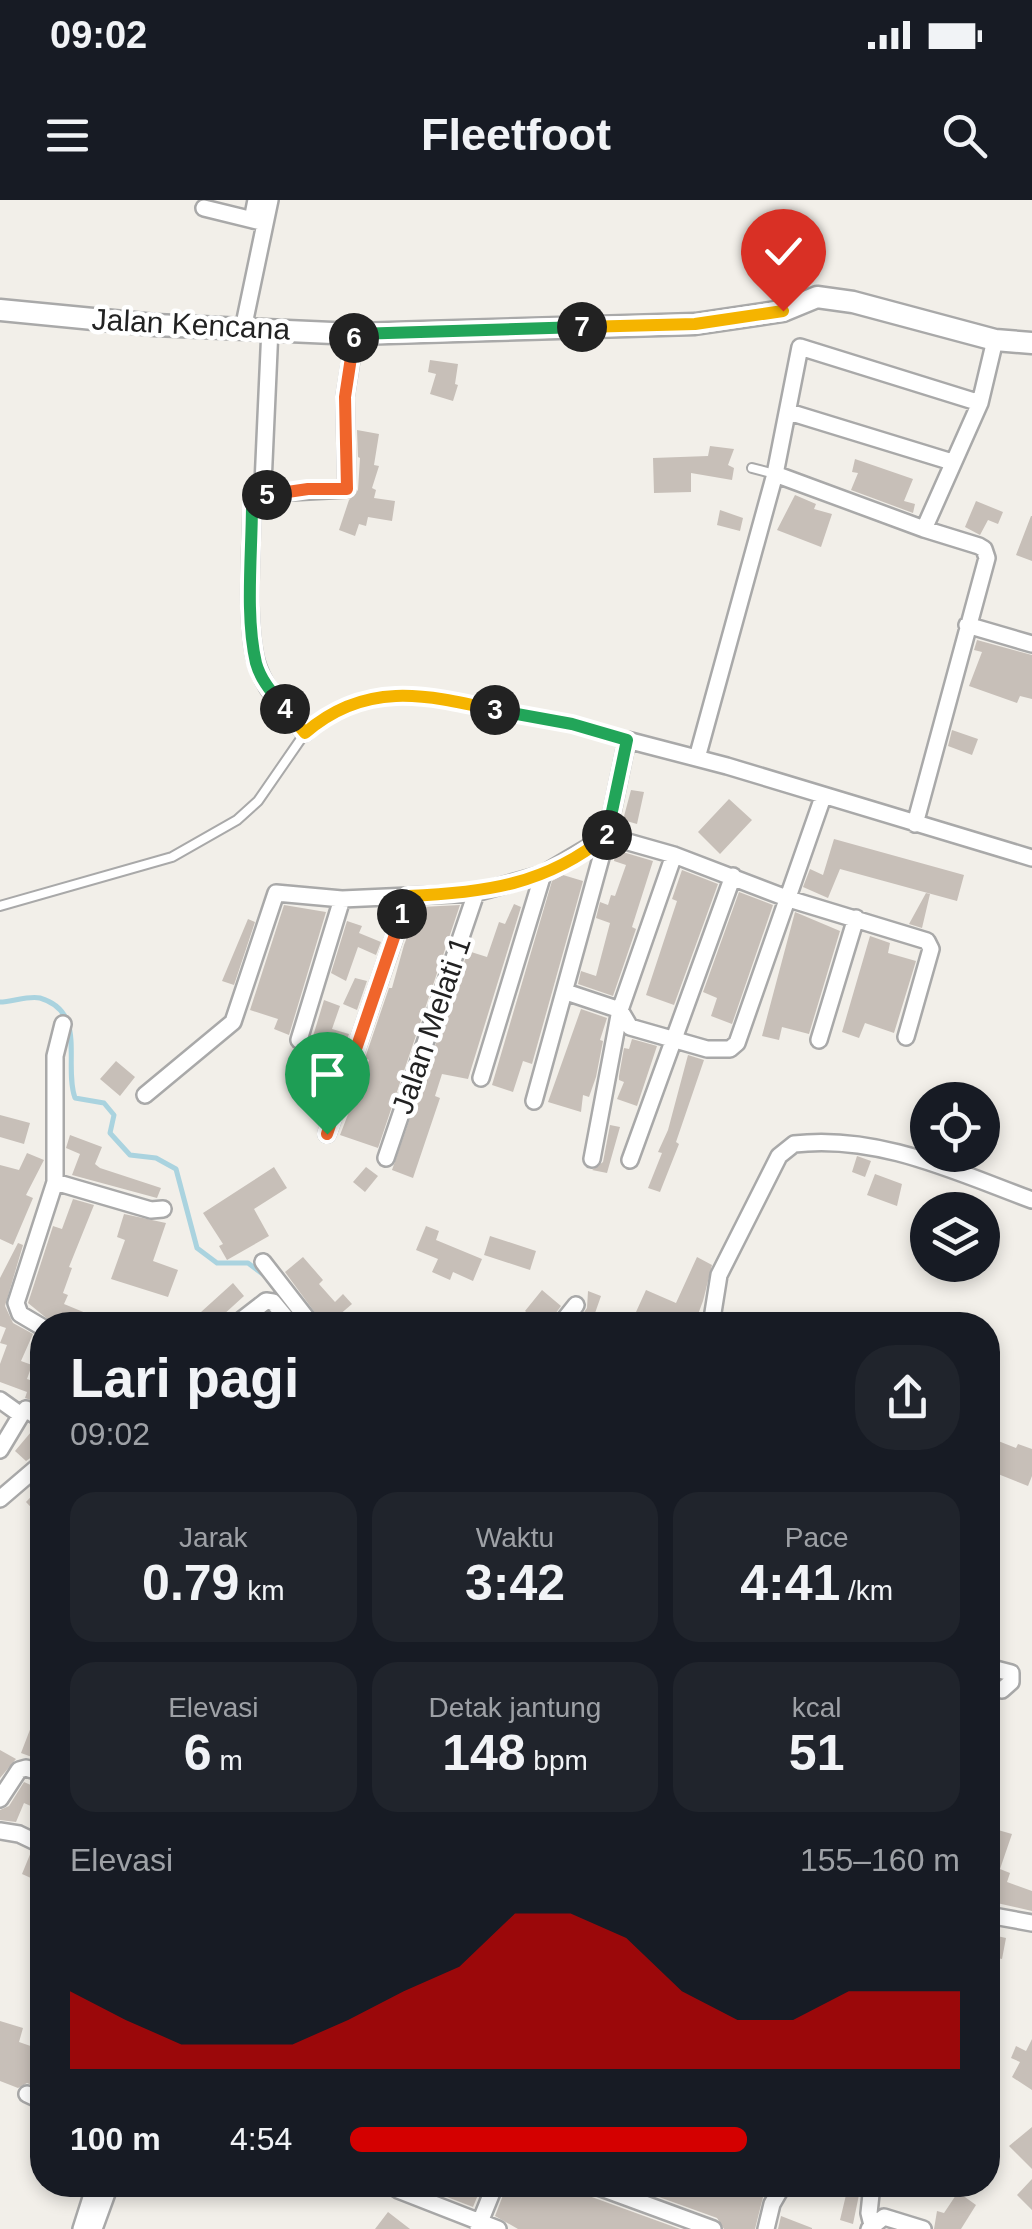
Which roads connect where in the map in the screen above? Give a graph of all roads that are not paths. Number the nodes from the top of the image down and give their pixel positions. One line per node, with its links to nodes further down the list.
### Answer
1 (256, 200): 4 (street)
2 (270, 200): 4 (street)
3 (204, 208): 4 (street)
4 (258, 221): 7 (street)
5 (0, 310): 7 (street, Jalan Kencana)
6 (270, 328): 7 (street, Jalan Kencana); 8 (street, Jalan Kencana); 16 (street)
7 (243, 330)
8 (355, 334): 9 (street, Jalan Kencana); 16 (street)
9 (995, 340): 10 (street, Jalan Kencana); 11 (street)
10 (1032, 343)
11 (980, 403): 12 (street); 13 (street)
12 (789, 412): 13 (street); 15 (street)
13 (952, 462): 17 (street)
14 (752, 468): 15 (lane)
15 (775, 474): 17 (street); 22 (street)
16 (257, 499): 20 (street)
17 (924, 528): 18 (street)
18 (967, 626): 19 (street); 24 (street)
19 (1032, 644)
20 (305, 733): 21 (lane); 34 (lane)
21 (627, 740): 22 (street); 25 (street)
22 (697, 758): 23 (street)
23 (822, 797): 24 (street); 32 (street)
24 (915, 824): 27 (street)
25 (606, 836): 26 (street); 28 (street); 36 (street)
26 (674, 855): 29 (street); 37 (street)
27 (1032, 858)
28 (543, 874): 30 (street); 43 (street)
29 (732, 876): 32 (street); 40 (street)
30 (476, 893): 31 (street); 47 (street, Jalan Melati 1)
31 (408, 896): 33 (street); 46 (street)
32 (789, 899): 35 (street); 40 (street)
33 (342, 900): 41 (street); 44 (street)
34 (0, 906)
35 (856, 918): 39 (street); 42 (street)
36 (566, 992): 37 (street); 45 (street)
37 (620, 1010): 40 (street); 48 (street)
38 (64, 1024): 50 (street)
39 (906, 1037)
40 (676, 1039): 49 (street)
41 (299, 1040)
42 (819, 1040)
43 (482, 1078)
44 (145, 1095)
45 (534, 1101)
46 (327, 1134)
47 (386, 1158)
48 (592, 1159)
49 (630, 1160)
50 (55, 1182): 52 (street); 60 (street)
51 (1032, 1200): 59 (street)
52 (163, 1208)
53 (263, 1262): 57 (street)
54 (576, 1305): 58 (street)
55 (251, 1312): 56 (street)
56 (281, 1312)
57 (302, 1312)
58 (570, 1312)
59 (713, 1312)
60 (30, 1319)
61 (0, 1400): 63 (street)
62 (30, 1412): 63 (street)
63 (21, 1415): 64 (street)
64 (0, 1450)
65 (30, 1474): 66 (street)
66 (0, 1500)
67 (1000, 1670): 68 (street)
68 (1000, 1686)
69 (30, 1769): 70 (street)
70 (0, 1799)
71 (0, 1831): 72 (street)
72 (30, 1839)
73 (1000, 1917): 74 (street)
74 (1032, 1924)
75 (91, 2197): 84 (street)
76 (106, 2197): 85 (street)
77 (414, 2197): 82 (street)
78 (491, 2197): 82 (street)
79 (626, 2197): 87 (street)
80 (776, 2197): 88 (street)
81 (871, 2197): 83 (street)
82 (478, 2226): 86 (street)
83 (870, 2227): 89 (street)
84 (81, 2229)
85 (94, 2229)
86 (498, 2229)
87 (714, 2229)
88 (766, 2229)
89 (922, 2229)

